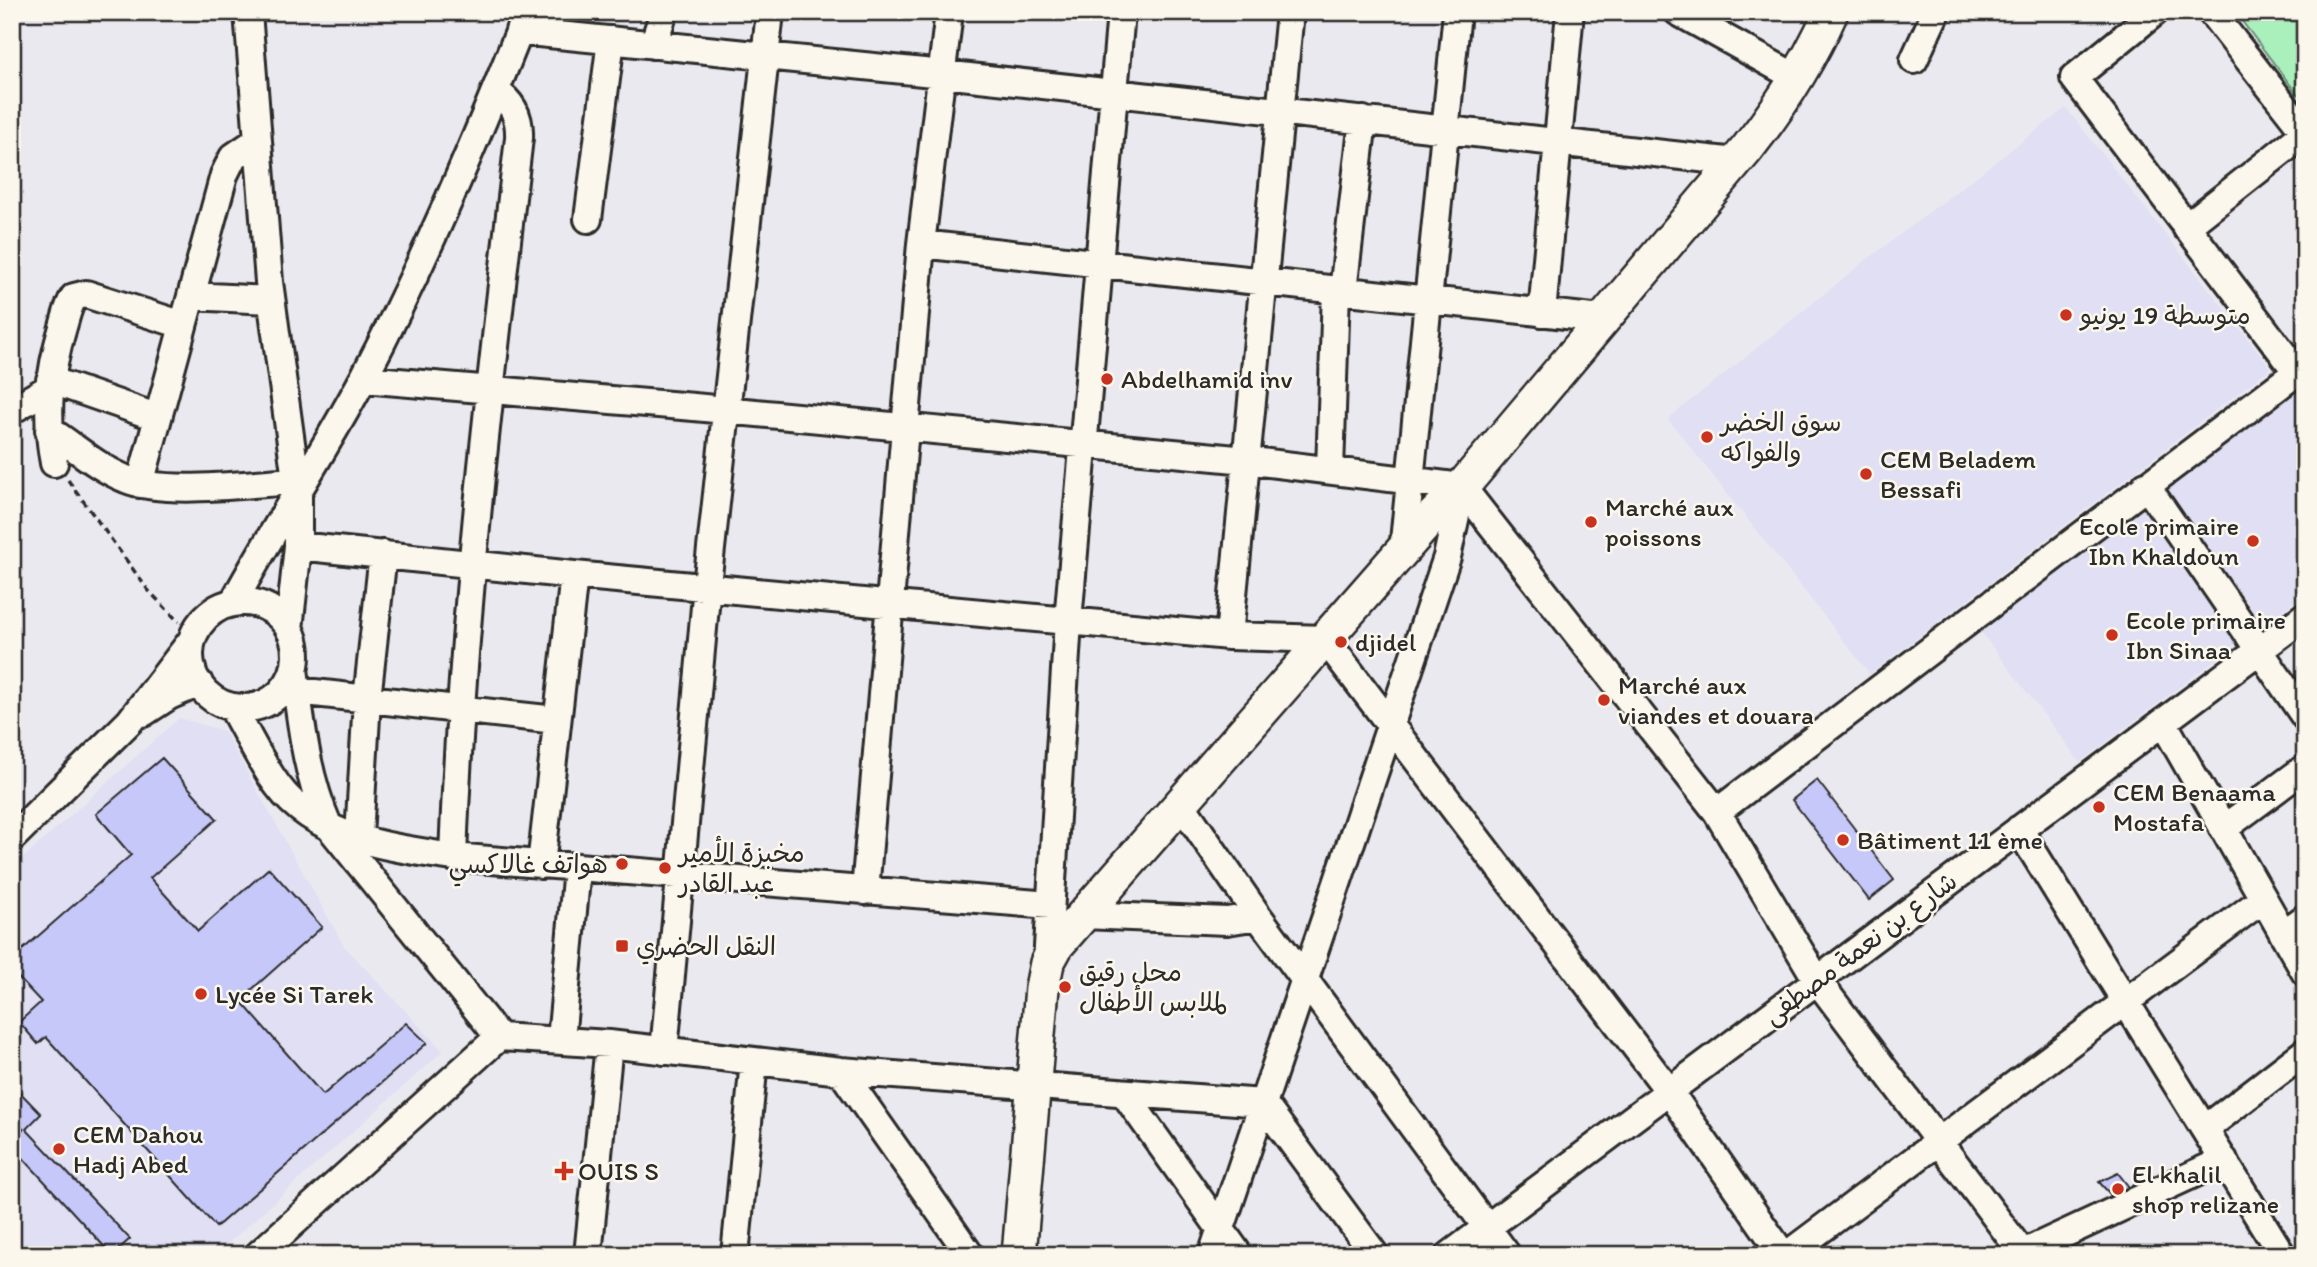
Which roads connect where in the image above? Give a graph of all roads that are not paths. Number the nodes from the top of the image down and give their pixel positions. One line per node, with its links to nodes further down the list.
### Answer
1 (248, 12): 27 (street)
2 (664, 12): 16 (street)
3 (770, 12): 17 (street)
4 (949, 12): 19 (street)
5 (1121, 12): 22 (street)
6 (1290, 12): 23 (street)
7 (1457, 12): 26 (street)
8 (1570, 12): 28 (street)
9 (1678, 12): 20 (street)
10 (1831, 12): 20 (main road)
11 (1937, 12): 18 (street)
12 (2155, 12): 31 (street)
13 (2211, 12): 25 (street)
14 (523, 22): 15 (street); 21 (street)
15 (611, 40): 16 (street); 30 (street)
16 (653, 44): 17 (street)
17 (766, 56): 19 (street); 47 (street)
18 (1914, 60)
19 (943, 74): 22 (street); 32 (street)
20 (1797, 78): 29 (main road)
21 (495, 91): 43 (street); 45 (street)
22 (1113, 93): 23 (street); 33 (street)
23 (1278, 111): 24 (street); 34 (street)
24 (1363, 120): 26 (street); 35 (street)
25 (2301, 120): 31 (street)
26 (1444, 129): 28 (street); 38 (street)
27 (258, 139): 36 (street); 37 (street)
28 (1558, 141): 29 (street); 39 (street)
29 (1736, 162): 40 (main road)
30 (588, 219)
31 (2186, 227): 42 (street)
32 (921, 244): 33 (street); 49 (street)
33 (1098, 263): 34 (street); 51 (street)
34 (1262, 282): 35 (street); 52 (street)
35 (1339, 290): 38 (street); 54 (street)
36 (191, 296): 37 (street); 41 (street)
37 (271, 300): 58 (street)
38 (1428, 300): 39 (street); 55 (street)
39 (1542, 313): 40 (street)
40 (1602, 319): 59 (main road)
41 (183, 325): 44 (street); 48 (street)
42 (2301, 369): 57 (street)
43 (363, 379): 45 (street); 58 (street)
44 (50, 384): 46 (street); 48 (street); 50 (street)
45 (490, 389): 47 (street); 63 (street)
46 (12, 410)
47 (727, 410): 49 (street); 65 (street)
48 (156, 416): 56 (street)
49 (906, 427): 51 (street); 67 (street)
50 (49, 430): 53 (street); 56 (street)
51 (1082, 444): 52 (street); 69 (street)
52 (1246, 461): 54 (street); 71 (street)
53 (54, 463)
54 (1330, 470): 55 (street)
55 (1410, 479): 59 (street); 61 (street)
56 (140, 484): 58 (street)
57 (2146, 485): 74 (street); 87 (street)
58 (297, 487): 60 (street); 66 (street)
59 (1462, 487): 61 (main road); 84 (street); 87 (street)
60 (298, 546): 62 (street); 70 (street)
61 (1403, 551): 73 (main road)
62 (383, 554): 63 (street); 77 (street)
63 (474, 563): 64 (street); 79 (street)
64 (574, 575): 65 (street); 81 (street)
65 (708, 585): 67 (street); 96 (street)
66 (233, 603): 70 (street); 72 (street)
67 (888, 604): 69 (street); 97 (street)
68 (2305, 616): 74 (street, شارع بن نعمة مصطفى)
69 (1068, 621): 71 (street); 99 (street)
70 (289, 629): 75 (street)
71 (1229, 636): 73 (street)
72 (193, 637): 76 (street); 82 (street)
73 (1325, 639): 84 (street); 86 (main road)
74 (2258, 651): 80 (street); 83 (street, شارع بن نعمة مصطفى)
75 (295, 680): 77 (street); 78 (street); 88 (street)
76 (199, 683): 78 (street); 82 (street)
77 (367, 699): 79 (street); 91 (street)
78 (232, 707): 88 (street)
79 (459, 710): 81 (street); 93 (street)
80 (2305, 717)
81 (556, 720): 94 (street)
82 (130, 721): 92 (street)
83 (2163, 722): 89 (street, شارع بن نعمة مصطفى); 90 (street)
84 (1391, 726): 107 (street); 117 (street)
85 (2305, 768): 90 (street)
86 (1181, 804): 100 (main road); 101 (street)
87 (1717, 812): 106 (street)
88 (328, 825): 91 (street); 109 (street)
89 (2019, 829): 106 (street, شارع بن نعمة مصطفى); 108 (street)
90 (2223, 829): 98 (street)
91 (359, 837): 93 (street)
92 (12, 838)
93 (453, 857): 94 (street)
94 (541, 865): 95 (street)
95 (577, 867): 96 (street); 110 (street)
96 (681, 876): 97 (street); 112 (street)
97 (865, 891): 99 (street)
98 (2263, 899): 103 (street); 108 (street)
99 (1049, 905): 104 (street)
100 (1083, 915): 101 (street); 104 (main road)
101 (1258, 916): 107 (street)
102 (2305, 918): 103 (street)
103 (2283, 934): 105 (street)
104 (1047, 963): 116 (main road)
105 (2305, 972)
106 (1817, 980): 117 (street, شارع بن نعمة مصطفى); 121 (street)
107 (1306, 981): 119 (street); 124 (street)
108 (2126, 1001): 120 (street); 121 (street)
109 (499, 1037): 110 (street); 126 (street)
110 (561, 1040): 111 (street)
111 (608, 1044): 112 (street); 127 (street)
112 (664, 1051): 114 (street)
113 (2305, 1052): 120 (street)
114 (754, 1061): 115 (street); 128 (street)
115 (841, 1071): 116 (street); 129 (street)
116 (1034, 1087): 118 (street); 130 (main road)
117 (1669, 1091): 124 (street, شارع بن نعمة مصطفى); 136 (street)
118 (1124, 1093): 119 (street); 123 (street)
119 (1263, 1103): 123 (street); 133 (street)
120 (2205, 1129): 122 (street)
121 (1939, 1142): 125 (street); 136 (street)
122 (2224, 1160): 125 (street); 137 (street)
123 (1220, 1227): 131 (street); 132 (street)
124 (1487, 1227): 134 (street, شارع بن نعمة مصطفى); 135 (street)
125 (2024, 1254)
126 (258, 1255)
127 (588, 1255)
128 (735, 1255)
129 (970, 1255)
130 (1020, 1255)
131 (1212, 1255)
132 (1239, 1255)
133 (1375, 1255)
134 (1450, 1255)
135 (1507, 1255)
136 (1785, 1255)
137 (2282, 1255)

